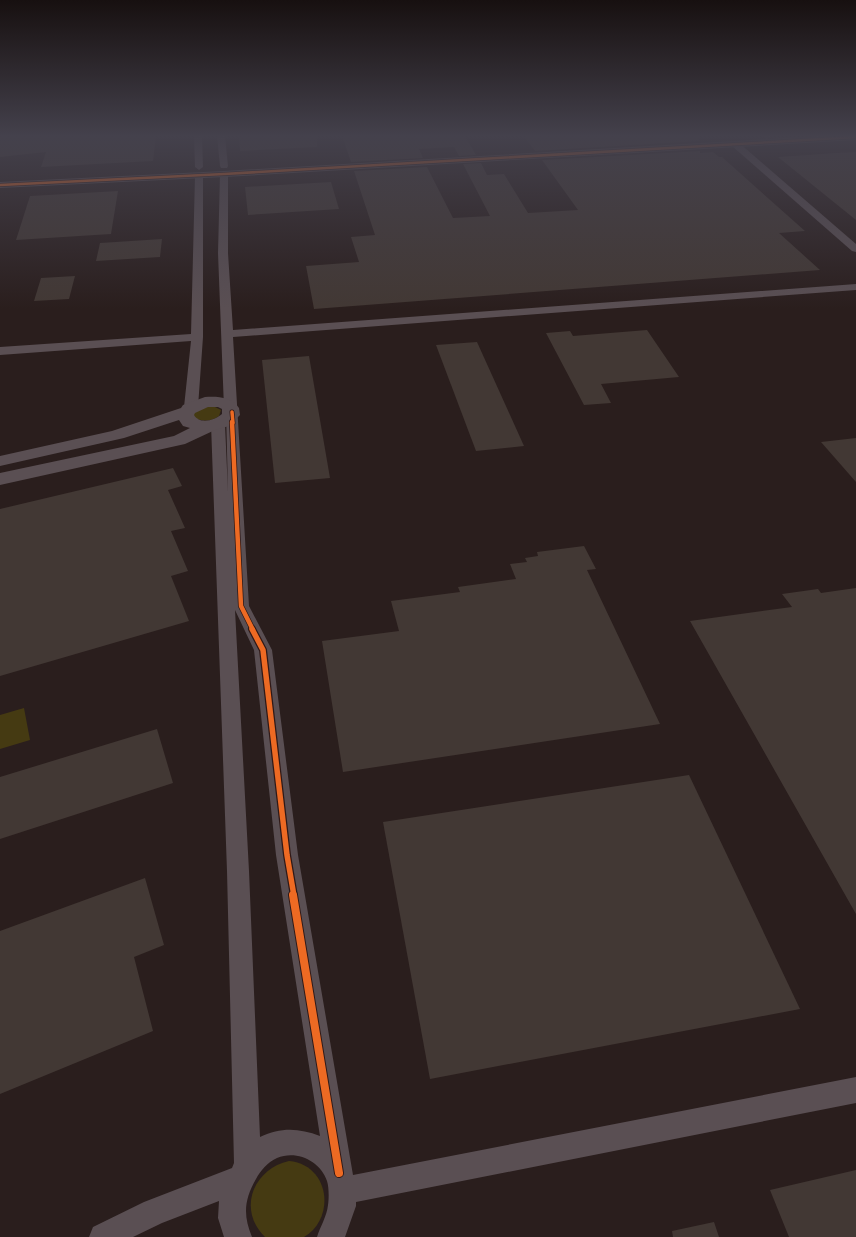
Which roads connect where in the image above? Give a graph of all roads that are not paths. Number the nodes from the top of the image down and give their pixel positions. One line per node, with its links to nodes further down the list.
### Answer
1 (199, 194): 7 (street)
2 (224, 194): 6 (street)
3 (792, 194): 4 (street)
4 (856, 249)
5 (856, 287): 6 (street)
6 (227, 334): 10 (street)
7 (197, 336): 8 (street); 9 (street)
8 (0, 351)
9 (189, 410): 10 (street); 10 (street); 11 (street)
10 (223, 417): 12 (street); 14 (street); 15 (street)
11 (0, 461)
12 (0, 479)
13 (856, 1090): 15 (street)
14 (243, 1172): 15 (street); 17 (street); 18 (street)
15 (341, 1182): 16 (street)
16 (336, 1233)
17 (103, 1237)
18 (238, 1237)

